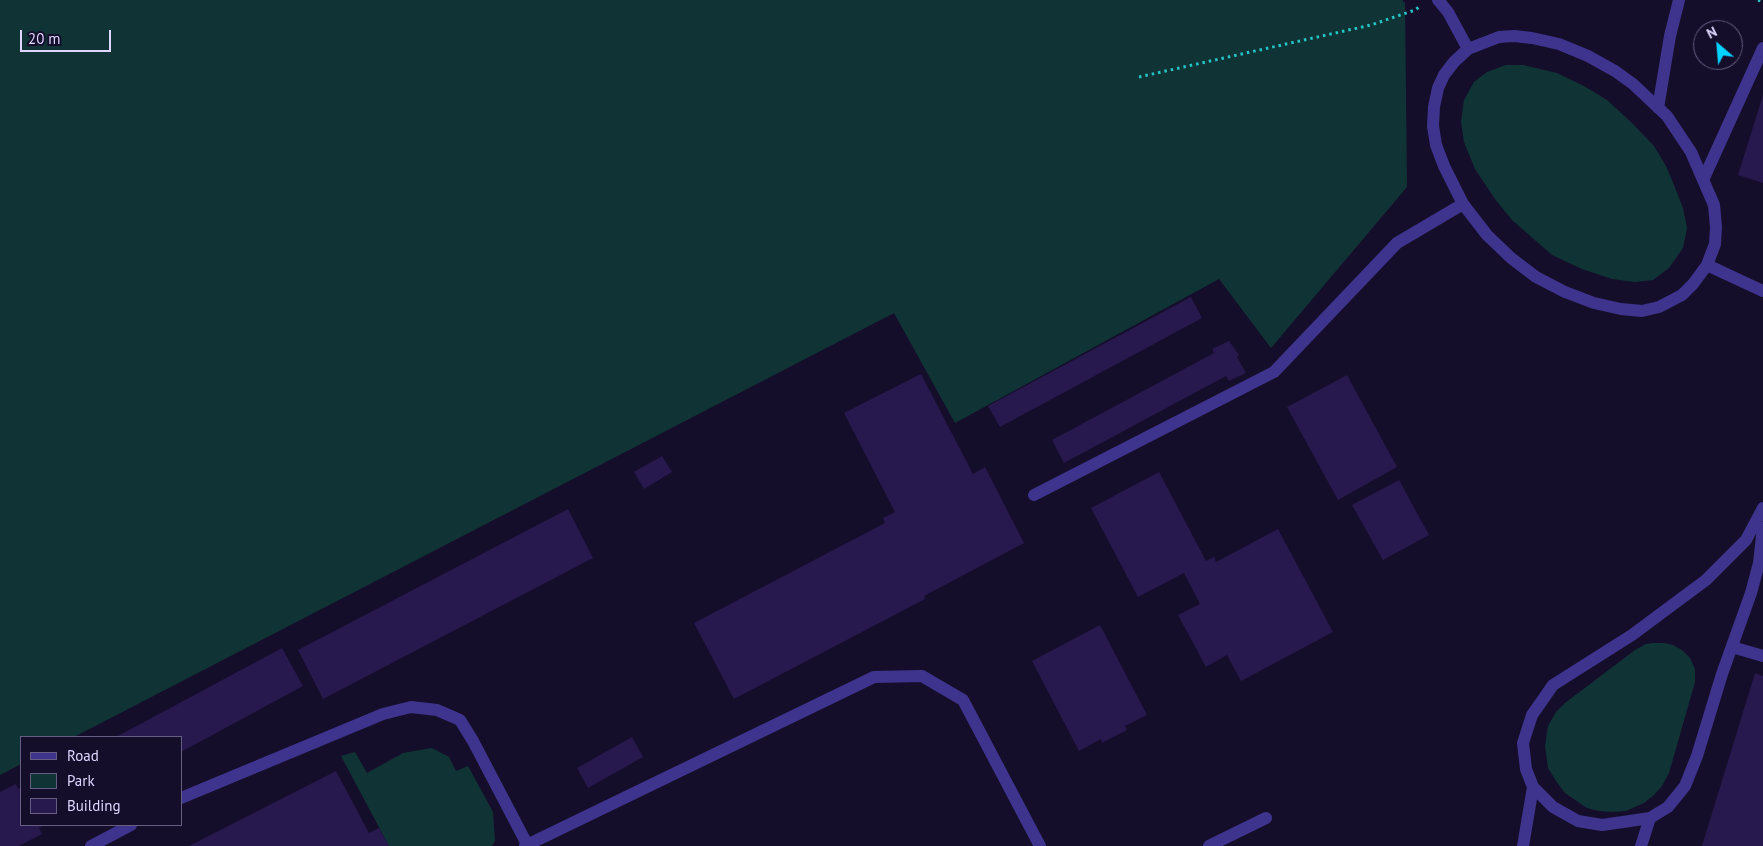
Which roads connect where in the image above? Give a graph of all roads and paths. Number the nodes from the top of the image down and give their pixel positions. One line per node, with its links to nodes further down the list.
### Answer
1 (1438, 0): 5 (street)
2 (1679, 0): 7 (street)
3 (1421, 5): 6 (path)
4 (1763, 48): 8 (street)
5 (1468, 49): 7 (street); 9 (street)
6 (1139, 77)
7 (1658, 108): 8 (street)
8 (1704, 178): 10 (street)
9 (1463, 204): 10 (street); 12 (street)
10 (1707, 265): 11 (street)
11 (1763, 291)
12 (1034, 496)
13 (1763, 508): 17 (street)
14 (1763, 528): 15 (street)
15 (1732, 646): 16 (street); 20 (street)
16 (1763, 656)
17 (1533, 787): 20 (street); 26 (street)
18 (182, 798): 22 (street)
19 (1266, 818): 25 (street)
20 (1650, 818): 27 (street)
21 (129, 826): 23 (street)
22 (527, 845): 24 (street)
23 (91, 846)
24 (1040, 846)
25 (1209, 846)
26 (1523, 846)
27 (1641, 846)

